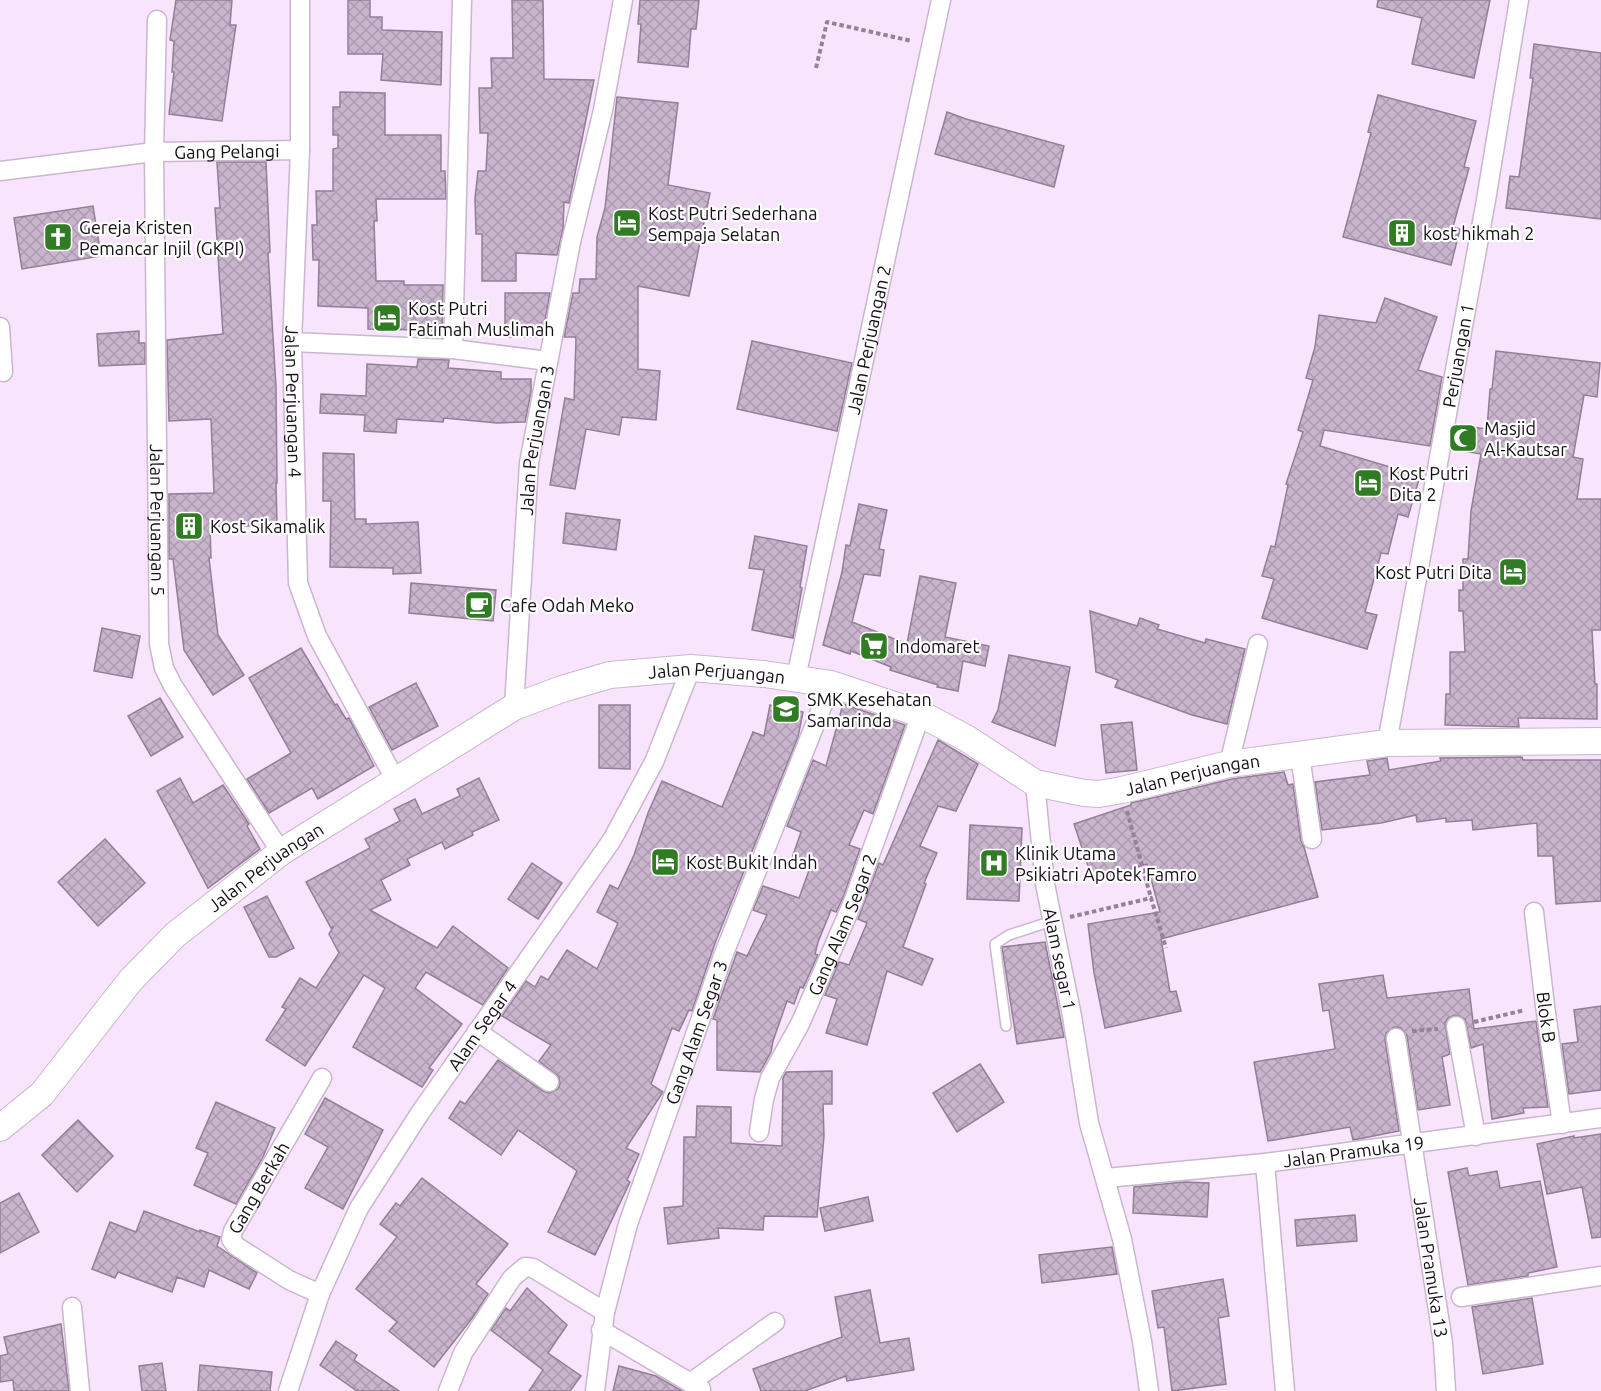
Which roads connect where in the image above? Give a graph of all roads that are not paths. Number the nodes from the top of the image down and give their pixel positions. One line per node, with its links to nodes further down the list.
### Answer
1 (300, 0): 7 (street, Jalan Perjuangan 4)
2 (462, 0): 12 (street)
3 (623, 0): 13 (street, Jalan Perjuangan 3)
4 (941, 0): 17 (street, Jalan Perjuangan 2)
5 (1519, 0): 22 (street, Perjuangan 1)
6 (157, 20): 8 (street, Jalan Perjuangan 5)
7 (300, 150): 8 (street, Gang Pelangi); 11 (street, Jalan Perjuangan 4)
8 (154, 152): 9 (street, Gang Pelangi); 28 (street, Jalan Perjuangan 5)
9 (0, 171)
10 (0, 327): 14 (street)
11 (292, 342): 12 (street); 25 (street, Jalan Perjuangan 4)
12 (453, 349): 13 (street)
13 (548, 361): 19 (street, Jalan Perjuangan 3)
14 (3, 372)
15 (1258, 644): 24 (street)
16 (691, 668): 17 (street, Jalan Perjuangan); 19 (street, Jalan Perjuangan); 33 (street, Alam Segar 4)
17 (796, 678): 18 (street, Jalan Perjuangan)
18 (831, 684): 20 (street, Jalan Perjuangan); 49 (street, Gang Alam Segar 3)
19 (514, 707): 25 (street, Jalan Perjuangan)
20 (921, 714): 26 (street, Jalan Perjuangan); 40 (street, Gang Alam Segar 2)
21 (1601, 741): 22 (street, Jalan Perjuangan)
22 (1387, 743): 23 (street, Jalan Perjuangan)
23 (1300, 755): 24 (street, Jalan Perjuangan); 27 (street)
24 (1229, 764): 26 (street, Jalan Perjuangan)
25 (396, 782): 28 (street, Jalan Perjuangan)
26 (1035, 783): 30 (street, Alam segar 1)
27 (1312, 839)
28 (281, 852): 39 (street, Jalan Perjuangan)
29 (1534, 912): 38 (street, Blok B)
30 (1052, 921): 31 (lane); 44 (street, Alam segar 1)
31 (1006, 1026)
32 (1456, 1026): 41 (street)
33 (477, 1031): 36 (street); 46 (street, Alam Segar 4)
34 (1396, 1038): 42 (street, Jalan Pramuka 13)
35 (322, 1078): 46 (street, Gang Berkah)
36 (549, 1082)
37 (1601, 1118): 38 (street, Jalan Pramuka 19)
38 (1562, 1124): 41 (street, Jalan Pramuka 19)
39 (0, 1128)
40 (759, 1132)
41 (1476, 1136): 42 (street, Jalan Pramuka 19)
42 (1414, 1145): 43 (street, Jalan Pramuka 19); 58 (street, Jalan Pramuka 13)
43 (1265, 1163): 44 (street, Jalan Pramuka 19); 57 (street)
44 (1106, 1178): 56 (street, Alam segar 1)
45 (1601, 1276): 47 (street)
46 (320, 1294): 53 (street, Alam Segar 4)
47 (1461, 1298)
48 (72, 1307): 52 (street)
49 (605, 1312): 51 (street, Gang Alam Segar 3); 54 (street)
50 (775, 1322): 51 (street)
51 (602, 1330): 55 (street, Gang Alam Segar 3)
52 (80, 1391)
53 (288, 1391)
54 (448, 1391)
55 (595, 1391)
56 (1149, 1391)
57 (1285, 1391)
58 (1446, 1391)

